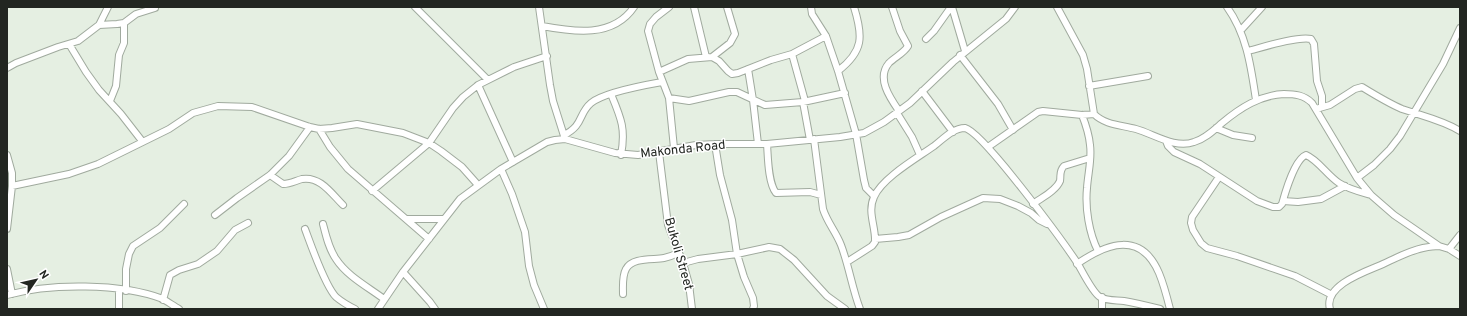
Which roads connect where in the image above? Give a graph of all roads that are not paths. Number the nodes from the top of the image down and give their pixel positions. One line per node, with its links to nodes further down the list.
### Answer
1 (108, 7): 18 (street)
2 (415, 7): 35 (street)
3 (539, 7): 19 (street)
4 (634, 7): 19 (street)
5 (669, 7): 33 (street)
6 (694, 7): 29 (street)
7 (727, 7): 29 (street)
8 (811, 7): 22 (street)
9 (854, 7): 32 (street)
10 (892, 7): 48 (street)
11 (952, 7): 23 (street); 26 (street)
12 (1015, 7): 26 (street, Makonda Road)
13 (1057, 7): 38 (street)
14 (1227, 7): 21 (street)
15 (1262, 7): 21 (street)
16 (155, 8): 17 (street)
17 (124, 22): 18 (street); 45 (street)
18 (99, 24): 24 (street)
19 (542, 26): 28 (street)
20 (1460, 28): 49 (street)
21 (1241, 30): 25 (street)
22 (826, 36): 27 (street); 32 (street)
23 (926, 39)
24 (70, 44): 30 (street); 45 (street)
25 (1248, 51): 44 (street); 47 (street)
26 (963, 53): 39 (street, Makonda Road); 55 (street)
27 (792, 54): 31 (street); 46 (street)
28 (547, 56): 35 (street); 59 (street)
29 (709, 57): 31 (street); 33 (street)
30 (7, 68)
31 (748, 69): 43 (street)
32 (838, 71): 41 (street)
33 (659, 72): 36 (street)
34 (1148, 76): 38 (street)
35 (487, 79): 37 (street)
36 (662, 82): 40 (street); 42 (street)
37 (478, 84): 64 (street); 75 (street)
38 (1089, 86): 50 (street)
39 (922, 91): 48 (street, Makonda Road); 57 (street)
40 (611, 94): 59 (street); 72 (street)
41 (845, 94): 46 (street); 58 (street)
42 (669, 98): 43 (street); 69 (street)
43 (753, 100): 46 (street); 66 (street)
44 (1256, 100): 47 (street); 53 (street)
45 (110, 101): 62 (street)
46 (804, 102): 61 (street)
47 (1319, 108): 49 (street); 79 (street)
48 (898, 112): 58 (street, Makonda Road); 73 (street)
49 (1415, 113): 56 (street); 79 (street)
50 (1094, 114): 51 (street); 63 (street)
51 (1082, 115): 55 (street); 74 (street)
52 (310, 127): 54 (street); 62 (street); 77 (street)
53 (1216, 128): 60 (street); 63 (street)
54 (319, 129): 64 (street); 83 (street)
55 (1013, 130): 68 (street)
56 (1460, 131)
57 (953, 132): 68 (street); 73 (street)
58 (856, 134): 61 (street, Makonda Road); 86 (street)
59 (565, 137): 72 (street, Makonda Road); 75 (street, Makonda Road)
60 (1252, 138)
61 (812, 140): 67 (street, Makonda Road); 84 (street)
62 (142, 141): 81 (street)
63 (1166, 141): 78 (street)
64 (429, 143): 80 (street); 83 (street)
65 (715, 144): 66 (street, Makonda Road); 69 (street, Makonda Road); 107 (street)
66 (758, 144): 67 (street, Makonda Road)
67 (767, 144): 84 (street)
68 (988, 147): 90 (street)
69 (674, 148): 70 (street, Makonda Road)
70 (659, 152): 72 (street, Makonda Road); 106 (street, Bukoli Street)
71 (7, 155): 81 (street)
72 (621, 155)
73 (920, 155): 86 (street)
74 (1090, 158): 90 (street); 105 (street)
75 (513, 162): 76 (street, Makonda Road)
76 (501, 169): 80 (street, Makonda Road); 127 (street)
77 (270, 175): 91 (street); 92 (street)
78 (1219, 177): 88 (street); 117 (street)
79 (1357, 178): 85 (street)
80 (478, 185): 94 (street, Makonda Road)
81 (12, 186): 87 (street)
82 (1345, 186): 85 (street); 88 (street); 88 (street)
83 (372, 191): 93 (street)
84 (821, 195): 109 (street)
85 (1371, 195): 103 (street)
86 (874, 196): 102 (street)
87 (9, 199): 99 (street)
88 (1283, 201)
89 (184, 204): 114 (street)
90 (1033, 204): 97 (street)
91 (343, 205)
92 (215, 215)
93 (407, 219): 94 (street); 101 (street)
94 (444, 219): 101 (street, Makonda Road)
95 (248, 222): 120 (street)
96 (323, 224): 119 (street)
97 (1048, 224): 102 (street); 111 (street)
98 (304, 228): 124 (street)
99 (7, 229)
100 (1460, 235): 104 (street)
101 (429, 239): 113 (street, Makonda Road)
102 (875, 239): 109 (street)
103 (1439, 246): 104 (street); 117 (street)
104 (1449, 249): 108 (street)
105 (1098, 251): 111 (street); 134 (street)
106 (678, 253): 110 (street, Bukoli Street); 115 (street)
107 (737, 254): 110 (street); 129 (street); 130 (street)
108 (1460, 256)
109 (847, 262): 131 (street)
110 (683, 263): 128 (street, Bukoli Street)
111 (1077, 264): 118 (street)
112 (7, 269): 116 (street)
113 (403, 272): 119 (street, Makonda Road); 126 (street)
114 (122, 290): 116 (street); 120 (street); 122 (street)
115 (623, 294)
116 (9, 295)
117 (1332, 295): 135 (street)
118 (1102, 297): 121 (street); 132 (street)
119 (384, 298): 125 (street, Makonda Road)
120 (163, 300): 123 (street)
121 (1134, 306): 133 (street)
122 (119, 309)
123 (179, 309)
124 (355, 309)
125 (378, 309)
126 (435, 309)
127 (544, 309)
128 (692, 309)
129 (753, 309)
130 (845, 309)
131 (860, 309)
132 (1102, 309)
133 (1160, 309)
134 (1170, 309)
135 (1330, 309)

